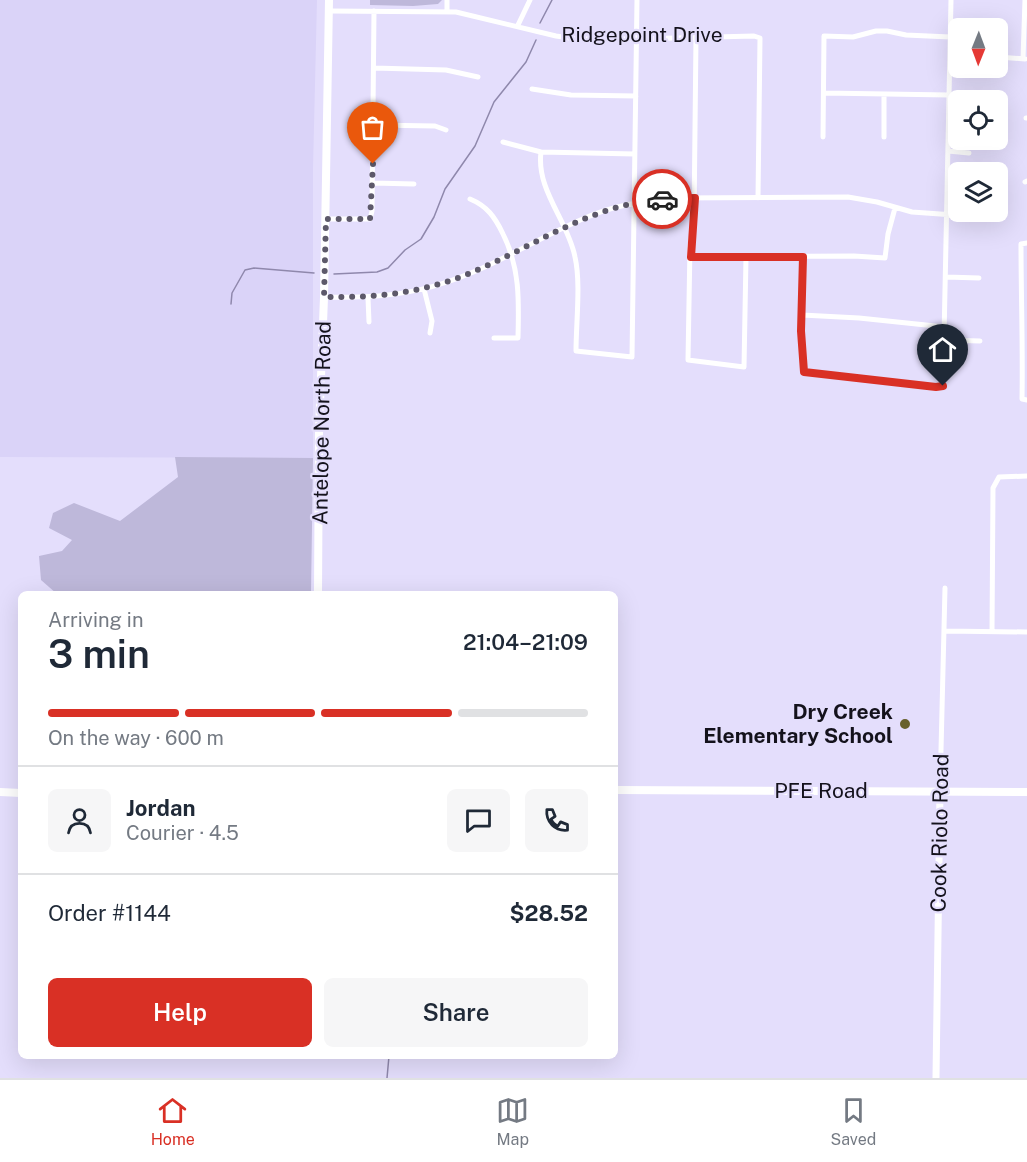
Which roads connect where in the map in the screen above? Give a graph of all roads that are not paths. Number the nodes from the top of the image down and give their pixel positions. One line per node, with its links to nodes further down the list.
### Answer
1 (329, 0): 7 (main road, Antelope North Road)
2 (447, 0): 9 (street)
3 (530, 0): 11 (street)
4 (637, 0): 13 (street)
5 (951, 0): 10 (street)
6 (1026, 1): 16 (street)
7 (330, 11): 8 (street, Ridgepoint Drive); 41 (main road, Antelope North Road)
8 (374, 11): 9 (street, Ridgepoint Drive); 17 (street)
9 (447, 12): 11 (street, Ridgepoint Drive)
10 (951, 18)
11 (518, 26): 13 (street, Ridgepoint Drive)
12 (696, 37): 13 (street, Ridgepoint Drive); 35 (street); 36 (street, Ridgepoint Drive)
13 (636, 39): 23 (street)
14 (948, 40): 20 (street)
15 (1008, 58): 16 (street)
16 (1025, 59)
17 (374, 68): 18 (street); 24 (street)
18 (478, 77)
19 (532, 89): 23 (street)
20 (824, 93): 21 (street); 27 (street)
21 (884, 95): 22 (street); 26 (street)
22 (948, 95)
23 (636, 96): 32 (street)
24 (373, 125): 25 (street); 33 (street)
25 (447, 130)
26 (884, 136)
27 (823, 137)
28 (503, 142): 30 (street)
29 (948, 151): 31 (street); 40 (street)
30 (541, 152): 32 (street); 42 (street)
31 (969, 153)
32 (635, 154): 38 (street)
33 (373, 183): 34 (street); 41 (street)
34 (414, 184)
35 (695, 198): 36 (street); 38 (street); 45 (street)
36 (758, 198): 39 (street)
37 (470, 199): 44 (street)
38 (635, 203): 42 (street); 42 (street)
39 (895, 208): 40 (street); 47 (street)
40 (946, 215): 48 (street)
41 (326, 219): 51 (main road, Antelope North Road)
42 (564, 228): 44 (street)
43 (1027, 243): 60 (street)
44 (513, 253): 50 (street); 57 (street)
45 (691, 257): 46 (street); 46 (street)
46 (746, 257): 47 (street)
47 (803, 257): 53 (street)
48 (946, 277): 49 (street); 55 (street)
49 (979, 278)
50 (424, 289): 52 (street); 56 (street)
51 (324, 297): 52 (street); 63 (main road, Antelope North Road)
52 (368, 298): 54 (street)
53 (802, 315): 55 (street); 58 (street)
54 (369, 322)
55 (945, 327): 58 (street)
56 (430, 333)
57 (494, 338)
58 (945, 340): 59 (street)
59 (980, 340)
60 (1027, 400)
61 (1027, 476): 65 (street)
62 (945, 588): 64 (street, Cook Riolo Road)
63 (318, 591)
64 (945, 631): 65 (street); 68 (street, Cook Riolo Road)
65 (992, 632): 66 (street)
66 (1027, 632)
67 (618, 790): 68 (main road, PFE Road)
68 (940, 791): 70 (main road, PFE Road); 72 (street, Cook Riolo Road)
69 (0, 792): 71 (main road)
70 (1027, 792)
71 (18, 793)
72 (936, 1078)

